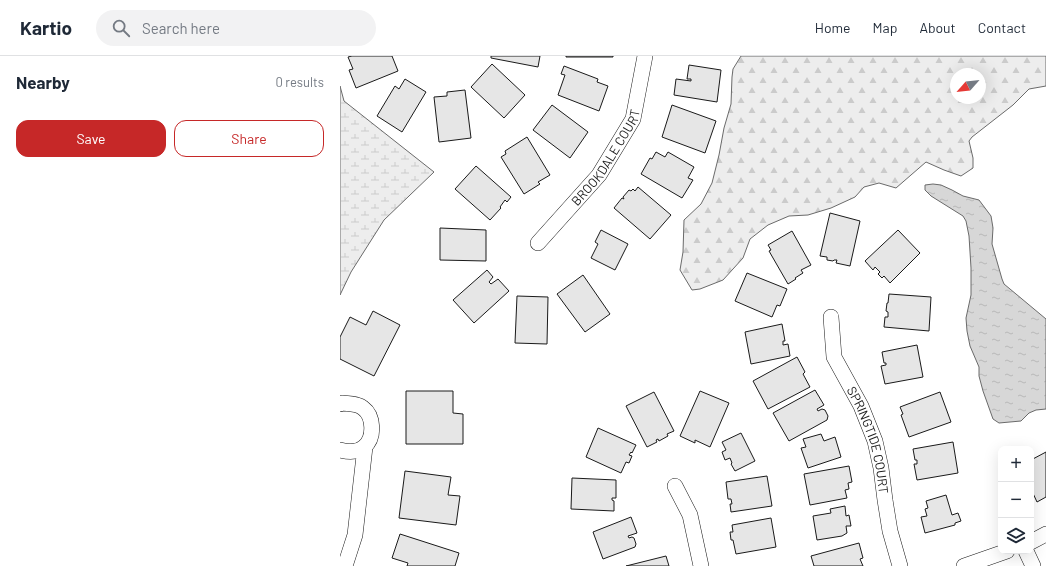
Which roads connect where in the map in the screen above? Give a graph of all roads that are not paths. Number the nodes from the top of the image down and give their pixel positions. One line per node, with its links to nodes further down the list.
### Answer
1 (645, 56): 2 (street, BROOKDALE COURT)
2 (538, 243)
3 (831, 317): 14 (street, SPRINGTIDE COURT)
4 (340, 404): 5 (street)
5 (364, 447): 6 (street); 12 (street)
6 (340, 450)
7 (675, 486): 13 (street)
8 (1046, 534): 9 (street)
9 (1034, 540)
10 (998, 554): 15 (street)
11 (1027, 554): 16 (street)
12 (345, 566)
13 (701, 566)
14 (900, 566)
15 (964, 566)
16 (1033, 566)

